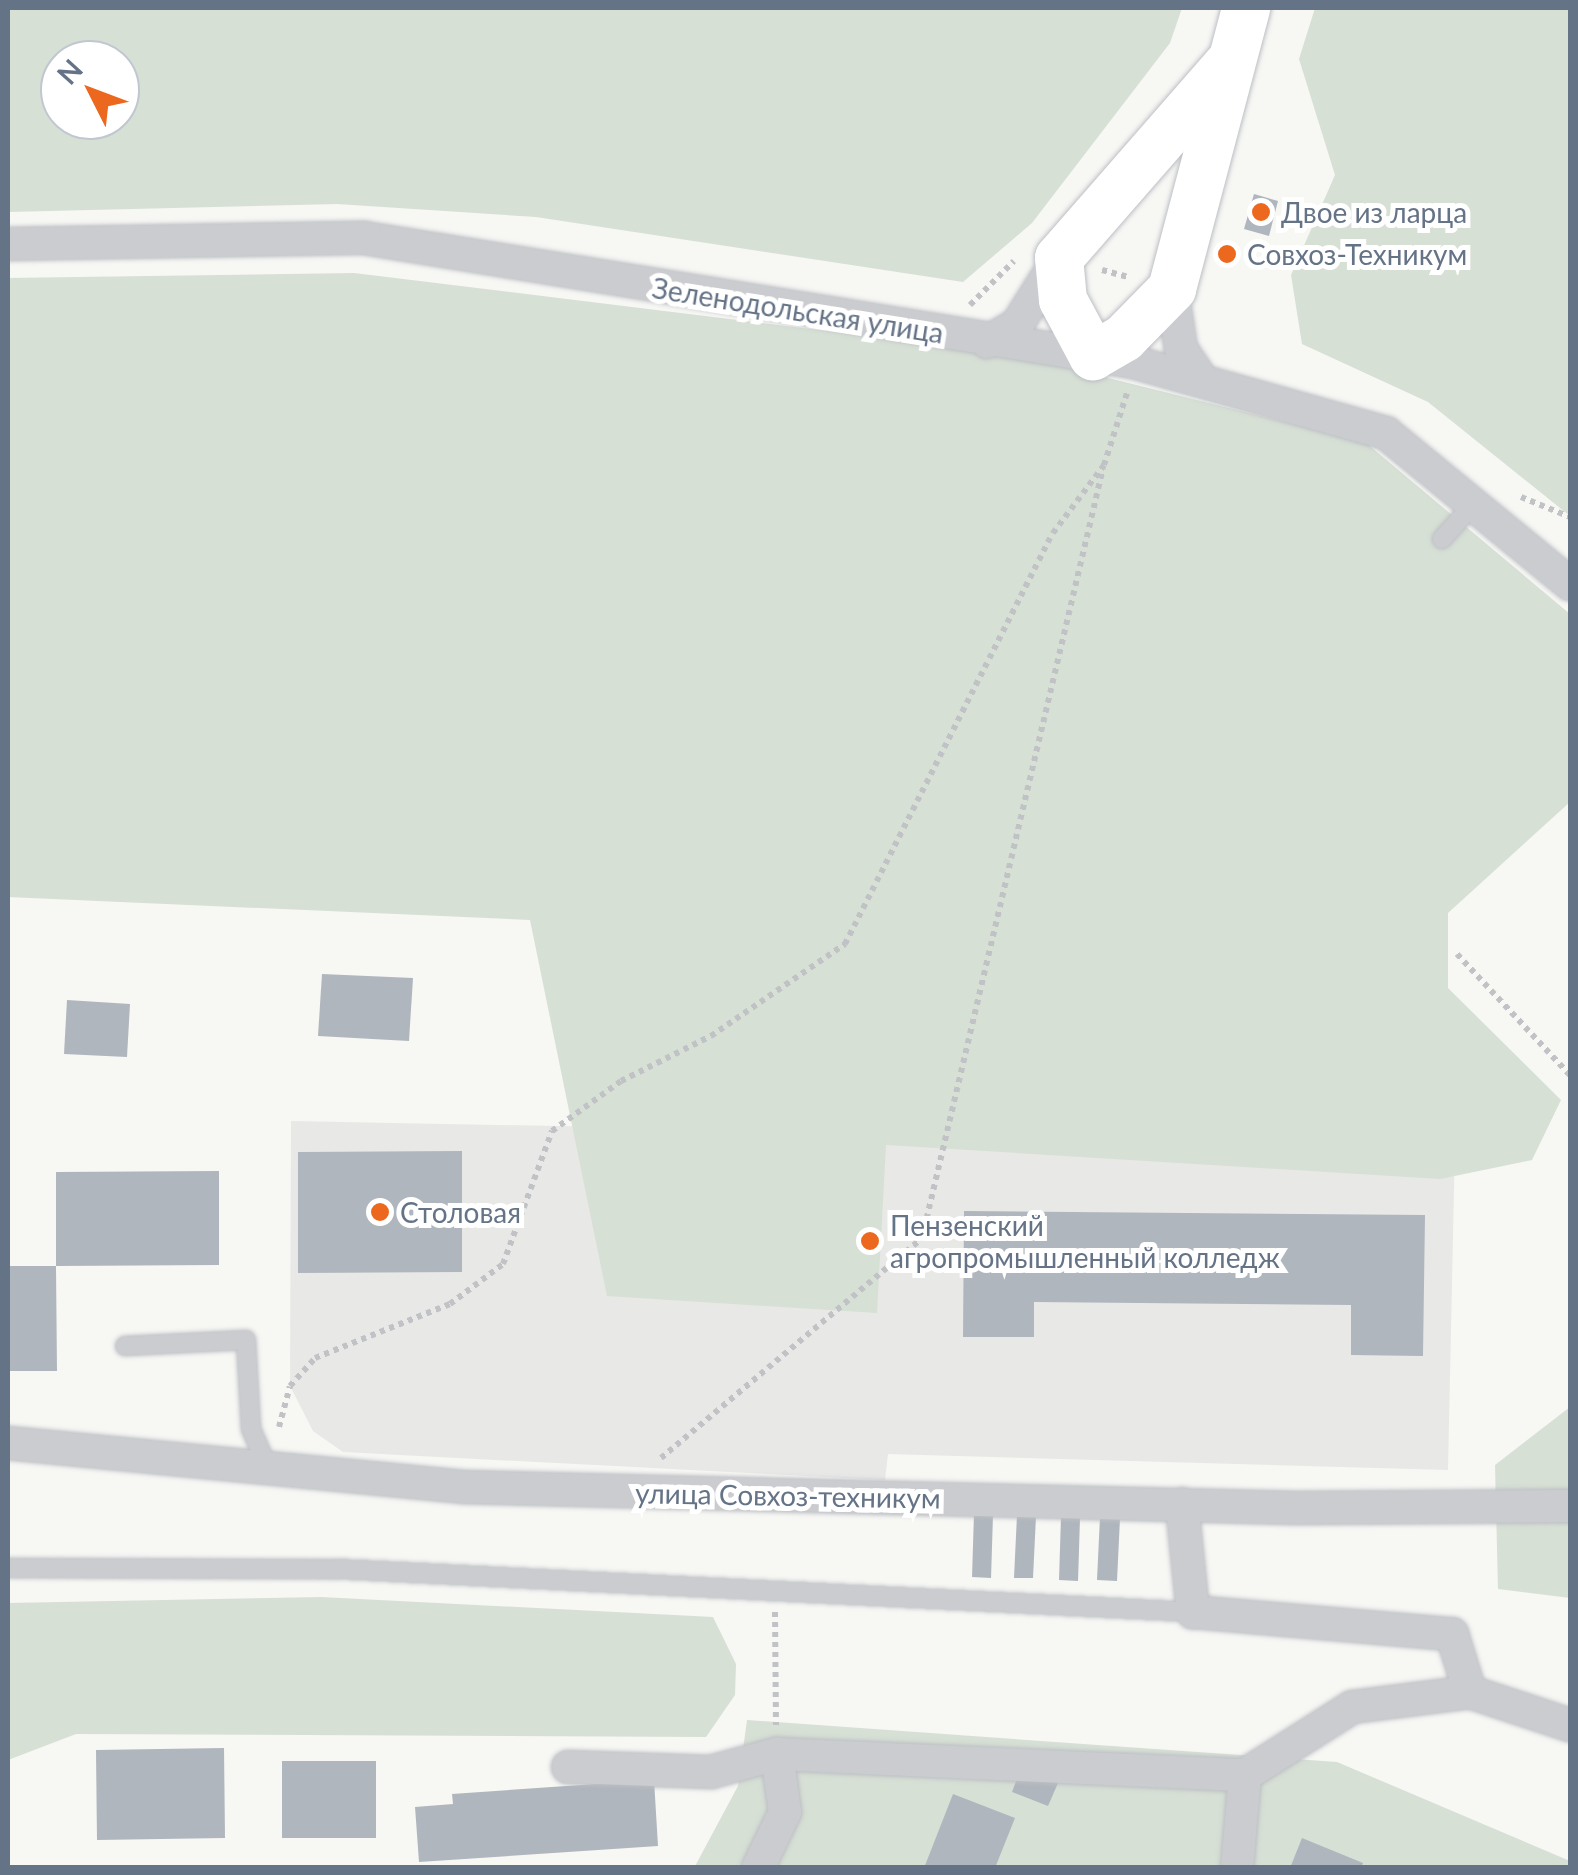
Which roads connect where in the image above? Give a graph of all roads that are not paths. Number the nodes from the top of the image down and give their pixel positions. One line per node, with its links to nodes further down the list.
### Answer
1 (1246, 8): 2 (street)
2 (1230, 62): 4 (street); 5 (street)
3 (8, 244): 6 (street, Зеленодольская улица)
4 (1071, 261): 6 (street); 7 (street)
5 (1153, 284): 7 (street); 8 (street)
6 (987, 342): 7 (street, Зеленодольская улица)
7 (1113, 359): 8 (street, Зеленодольская улица)
8 (1200, 379): 9 (street, Зеленодольская улица)
9 (1479, 509): 10 (lane); 11 (street, Зеленодольская улица)
10 (1442, 540)
11 (1570, 584)
12 (125, 1346): 14 (lane)
13 (8, 1443): 14 (street, улица Совхоз-техникум)
14 (268, 1468): 15 (street, улица Совхоз-техникум)
15 (1182, 1504): 16 (street, улица Совхоз-техникум); 18 (street)
16 (1570, 1506)
17 (8, 1568): 18 (lane)
18 (1192, 1612): 19 (street)
19 (1470, 1692): 20 (street); 23 (street)
20 (1570, 1725)
21 (777, 1754): 22 (street); 23 (street); 24 (street)
22 (568, 1766)
23 (1245, 1774): 25 (street)
24 (758, 1868)
25 (1237, 1868)

